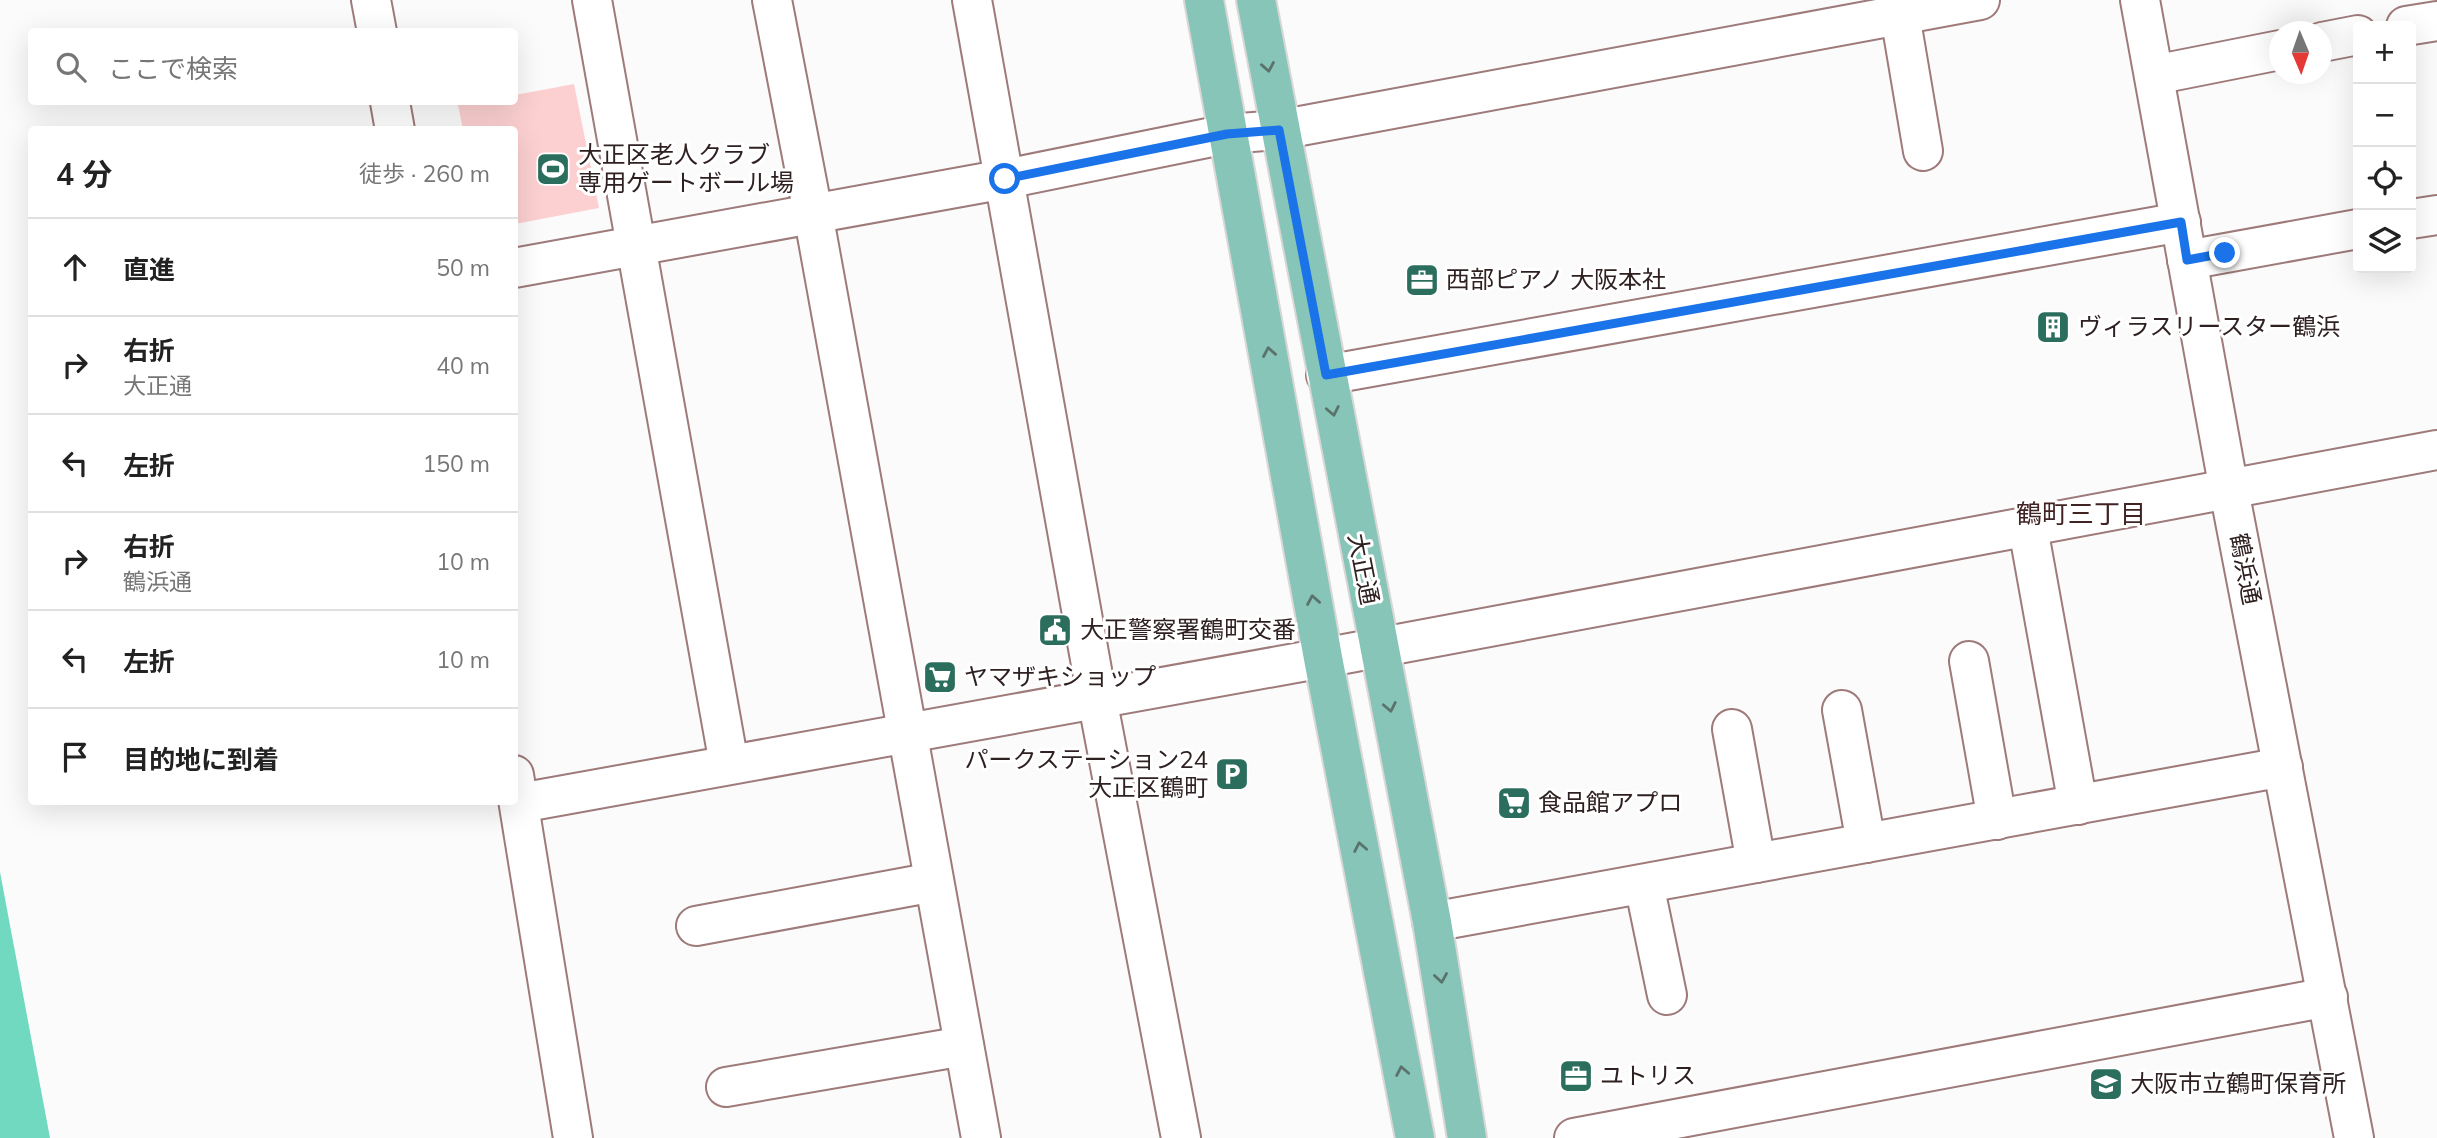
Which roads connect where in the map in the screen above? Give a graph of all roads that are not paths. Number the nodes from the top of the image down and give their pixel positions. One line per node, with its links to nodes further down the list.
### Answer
1 (371, 0): 13 (street)
2 (592, 0): 29 (street)
3 (772, 0): 24 (street)
4 (972, 0): 23 (street)
5 (1203, 0): 21 (main road)
6 (1256, 0): 20 (main road, 大正通, one-way to 20)
7 (1980, 0): 9 (street)
8 (2140, 0): 17 (street, 鶴浜通)
9 (1940, 4): 10 (street)
10 (1900, 15): 20 (street); 22 (street)
11 (2437, 20): 12 (street)
12 (2416, 24)
13 (376, 28)
14 (2353, 36): 15 (street)
15 (2332, 40)
16 (2269, 52): 17 (street)
17 (2154, 75): 27 (street, 鶴浜通)
18 (391, 105): 19 (street)
19 (394, 126)
20 (1279, 130): 21 (street); 32 (main road, 大正通)
21 (1227, 134): 23 (street); 37 (main road, one-way to 21)
22 (1923, 151)
23 (1005, 179): 24 (street); 39 (street)
24 (813, 213): 29 (street); 42 (street)
25 (2437, 215): 26 (street)
26 (2416, 218)
27 (2181, 222): 30 (street, 鶴浜通); 32 (street)
28 (2353, 230): 30 (street)
29 (637, 246): 31 (street); 43 (street)
30 (2187, 260): 34 (street, 鶴浜通)
31 (518, 267)
32 (1326, 375): 36 (main road, 大正通, one-way to 36)
33 (2437, 450): 34 (street)
34 (2230, 490): 35 (street); 44 (street, 鶴浜通)
35 (2028, 528): 36 (street); 47 (street)
36 (1378, 647): 37 (street); 53 (main road, 大正通, one-way to 53)
37 (1323, 658): 39 (street); 62 (main road, one-way to 37)
38 (1969, 661): 48 (street)
39 (1097, 698): 42 (street); 61 (street)
40 (1842, 710): 49 (street)
41 (1732, 729): 50 (street)
42 (906, 732): 43 (street); 51 (street)
43 (729, 764): 45 (street)
44 (2283, 767): 47 (street); 56 (street, 鶴浜通)
45 (518, 789)
46 (518, 795): 59 (street)
47 (2078, 805): 48 (street)
48 (1997, 820): 49 (street)
49 (1866, 843): 50 (street)
50 (1756, 863): 52 (street)
51 (934, 882): 54 (street); 57 (street)
52 (1644, 884): 53 (street); 55 (street)
53 (1432, 922): 63 (main road, 大正通, one-way to 63)
54 (696, 926)
55 (1667, 995)
56 (2328, 998): 64 (street); 65 (street, 鶴浜通)
57 (964, 1046): 58 (street); 60 (street)
58 (726, 1087)
59 (573, 1138)
60 (981, 1138)
61 (1181, 1138)
62 (1415, 1138)
63 (1467, 1138)
64 (1574, 1138)
65 (2354, 1138)

